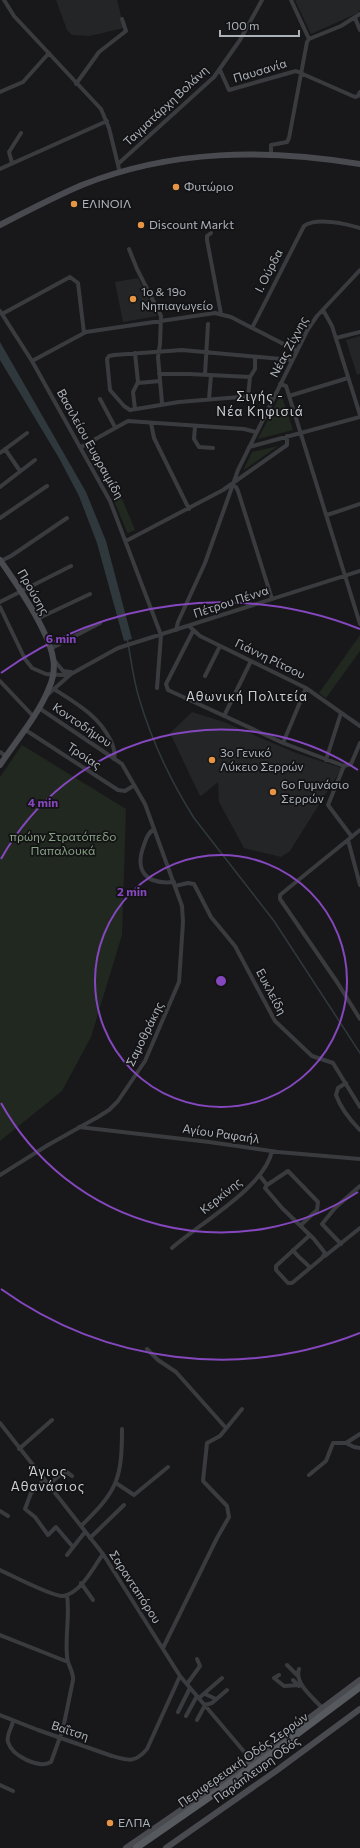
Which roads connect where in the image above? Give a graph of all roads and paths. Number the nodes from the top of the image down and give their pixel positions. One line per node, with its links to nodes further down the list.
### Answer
1 (4, 0): 9 (street)
2 (262, 0): 10 (street, Ταγματάρχη Βολάνη)
3 (291, 0): 8 (street)
4 (360, 14): 5 (street)
5 (355, 18): 7 (street); 8 (street)
6 (122, 19): 12 (street)
7 (360, 30)
8 (309, 39): 11 (street)
9 (49, 53): 12 (street); 13 (street)
10 (220, 70): 11 (street, Παυσανία); 19 (street, Ταγματάρχη Βολάνη)
11 (302, 72): 14 (street, Παυσανία); 17 (street)
12 (76, 84): 15 (street)
13 (0, 92)
14 (360, 92)
15 (107, 121): 18 (street); 19 (street)
16 (21, 133): 18 (street)
17 (271, 154): 20 (main road); 22 (main road)
18 (12, 163): 21 (street)
19 (118, 164): 22 (street)
20 (360, 164)
21 (0, 169)
22 (120, 173): 23 (main road)
23 (0, 225)
24 (360, 228): 33 (street, Ι. Ούρδα)
25 (211, 233): 30 (street)
26 (129, 249): 31 (street)
27 (360, 270): 28 (street, Νέας Ζίχνης)
28 (323, 310): 36 (street); 37 (street, Νέας Ζίχνης)
29 (1, 313): 35 (street); 43 (street, Βασιλείου Ευφραιμίδη)
30 (221, 314): 31 (street); 33 (street)
31 (161, 321): 35 (street); 38 (street)
32 (208, 324): 40 (street)
33 (252, 328): 37 (street)
34 (360, 332): 36 (street)
35 (84, 333): 43 (street)
36 (336, 338): 48 (street)
37 (297, 351): 42 (street, Νέας Ζίχνης)
38 (158, 352): 39 (street); 40 (street); 44 (street)
39 (135, 353): 50 (street); 58 (street)
40 (206, 353): 41 (street); 45 (street)
41 (255, 357): 42 (street); 47 (street)
42 (292, 360): 51 (street, Νέας Ζίχνης)
43 (32, 361): 67 (street, Βασιλείου Ευφραιμίδη)
44 (159, 374): 45 (street); 49 (street)
45 (205, 374): 46 (street)
46 (211, 374): 47 (street); 55 (street)
47 (250, 377): 53 (street)
48 (348, 378): 52 (street); 59 (street)
49 (160, 381): 50 (street); 57 (street)
50 (138, 383): 58 (street)
51 (280, 384): 52 (street); 54 (street, Νέας Ζίχνης)
52 (289, 396): 65 (street)
53 (248, 397): 54 (street); 55 (street)
54 (274, 397): 63 (street, Νέας Ζίχνης)
55 (209, 399): 57 (street)
56 (100, 400): 62 (street)
57 (162, 404): 58 (street)
58 (135, 409)
59 (360, 416): 65 (street)
60 (151, 423): 61 (street); 62 (street); 78 (street)
61 (195, 426): 63 (street); 69 (street)
62 (115, 427): 67 (street)
63 (256, 432): 68 (street, Νέας Ζίχνης)
64 (27, 433): 70 (street)
65 (300, 433): 66 (street); 79 (street)
66 (287, 436): 68 (street); 74 (street)
67 (81, 447): 82 (street, Βασιλείου Ευφραιμίδη)
68 (249, 447): 74 (street, Νέας Ζίχνης)
69 (213, 448)
70 (5, 449): 71 (street); 73 (street)
71 (0, 453)
72 (35, 460): 73 (street)
73 (20, 471): 75 (street)
74 (232, 484): 78 (street); 89 (street); 96 (street, Νέας Ζίχνης)
75 (0, 486)
76 (47, 486): 80 (street)
77 (360, 504): 79 (street)
78 (189, 509): 82 (street)
79 (326, 515): 86 (street)
80 (0, 518)
81 (66, 518): 83 (street)
82 (126, 541): 98 (street, Βασιλείου Ευφραιμίδη)
83 (0, 560): 87 (main road, Προύσης)
84 (71, 566): 87 (street)
85 (360, 571): 86 (street, Πέτρου Πέννα)
86 (345, 576): 89 (street, Πέτρου Πέννα); 94 (street)
87 (21, 590): 90 (street); 92 (main road, Προύσης)
88 (90, 594): 92 (street)
89 (272, 599): 95 (street, Πέτρου Πέννα)
90 (0, 602)
91 (0, 607): 105 (street)
92 (37, 619): 100 (main road, Προύσης)
93 (100, 623): 100 (street)
94 (360, 624)
95 (189, 626): 96 (street, Πέτρου Πέννα); 97 (street, Γιάννη Ρίτσου)
96 (176, 630): 98 (street, Πέτρου Πέννα)
97 (194, 631): 99 (street, Γιάννη Ρίτσου); 115 (street)
98 (161, 635): 103 (street, Πέτρου Πέννα); 108 (street, Βασιλείου Ευφραιμίδη)
99 (220, 646): 102 (street, Γιάννη Ρίτσου); 106 (street)
100 (50, 649): 101 (main road, Προύσης)
101 (54, 660): 103 (street); 105 (main road, Προύσης)
102 (251, 661): 109 (street, Γιάννη Ρίτσου); 115 (street)
103 (78, 670): 104 (street, Πέτρου Πέννα)
104 (71, 674): 105 (street); 110 (street)
105 (53, 676): 111 (main road, Προύσης)
106 (205, 676)
107 (0, 681): 114 (street)
108 (157, 688)
109 (306, 688): 113 (street, Γιάννη Ρίτσου); 119 (street)
110 (54, 689): 111 (street); 123 (street)
111 (45, 698): 112 (main road, Προύσης)
112 (39, 708): 114 (main road, Προύσης); 123 (street, Κοντοδήμου)
113 (341, 713): 117 (street, Γιάννη Ρίτσου); 124 (street)
114 (33, 716): 118 (main road, Προύσης)
115 (224, 716): 119 (street)
116 (360, 720): 117 (street)
117 (358, 725)
118 (24, 729): 122 (main road, Προύσης); 127 (street, Τροίας)
119 (284, 743): 124 (street)
120 (360, 743): 126 (street)
121 (0, 752): 122 (street)
122 (6, 756): 125 (main road, Προύσης)
123 (114, 758): 127 (street)
124 (326, 760): 126 (street)
125 (0, 765)
126 (344, 766): 130 (street)
127 (133, 786): 128 (street)
128 (154, 829): 132 (street); 132 (street)
129 (360, 831): 130 (street)
130 (352, 836): 131 (street)
131 (348, 840): 133 (street); 134 (street)
132 (174, 884): 135 (street, Ευκλείδη); 137 (street, Σαμοθράκης)
133 (360, 885)
134 (360, 1019)
135 (346, 1083): 136 (street, Ευκλείδη); 140 (street)
136 (360, 1107)
137 (94, 1120): 138 (street, Σαμοθράκης); 139 (street)
138 (79, 1127): 139 (street, Αγίου Ραφαήλ); 143 (street, Σαμοθράκης)
139 (96, 1129): 141 (street, Αγίου Ραφαήλ)
140 (360, 1130)
141 (272, 1151): 142 (street, Αγίου Ραφαήλ); 144 (street, Κερκίνης)
142 (360, 1159)
143 (0, 1175)
144 (260, 1176): 145 (street); 151 (street, Κερκίνης)
145 (267, 1185): 147 (street); 147 (street)
146 (360, 1186): 150 (street)
147 (301, 1225): 149 (street)
148 (360, 1228): 150 (street)
149 (310, 1235): 152 (street); 153 (street)
150 (341, 1244): 153 (street)
151 (172, 1248)
152 (293, 1250): 154 (street); 154 (street)
153 (324, 1257): 154 (street)
154 (310, 1268)
155 (147, 1348): 159 (street)
156 (242, 1409): 159 (street)
157 (52, 1420): 164 (street)
158 (0, 1423): 164 (street, Σαρανταπόρου)
159 (226, 1428): 185 (street)
160 (122, 1429): 169 (street)
161 (360, 1434): 162 (street)
162 (346, 1442): 163 (street); 166 (street)
163 (360, 1448)
164 (19, 1449): 168 (street, Σαρανταπόρου)
165 (168, 1467): 169 (street)
166 (309, 1475)
167 (72, 1476): 170 (street)
168 (44, 1480): 170 (street, Σαρανταπόρου); 177 (street)
169 (116, 1482): 174 (street)
170 (48, 1485): 174 (street, Σαρανταπόρου)
171 (124, 1505): 176 (street)
172 (0, 1511): 173 (street)
173 (8, 1516)
174 (81, 1526): 175 (street, Σαρανταπόρου)
175 (85, 1532): 176 (street, Σαρανταπόρου); 177 (street)
176 (90, 1538): 178 (street, Σαρανταπόρου)
177 (73, 1547): 179 (street)
178 (103, 1554): 181 (street); 185 (street, Σαρανταπόρου)
179 (67, 1555)
180 (0, 1570): 182 (street)
181 (81, 1583): 182 (street); 183 (street)
182 (67, 1595): 187 (street)
183 (93, 1600)
184 (0, 1635): 187 (street)
185 (163, 1648): 191 (street, Σαρανταπόρου)
186 (198, 1659): 196 (street)
187 (68, 1662): 212 (street)
188 (286, 1664): 192 (street)
189 (299, 1669): 192 (street)
190 (279, 1675): 197 (street)
191 (180, 1676): 196 (street, Σαρανταπόρου); 212 (street, Βαΐτση)
192 (298, 1676): 197 (street)
193 (222, 1678): 201 (street)
194 (293, 1680): 197 (street)
195 (360, 1680): 205 (main road, Παράπλευρη Οδός)
196 (187, 1684): 199 (street, Σαρανταπόρου)
197 (300, 1685): 205 (street)
198 (360, 1687): 217 (main road, Περιφερειακή Οδός Σερρών)
199 (190, 1688): 202 (street, Σαρανταπόρου); 207 (street)
200 (227, 1690): 203 (street)
201 (205, 1694): 202 (street); 203 (street)
202 (198, 1697): 204 (street, Σαρανταπόρου); 209 (street)
203 (216, 1699): 204 (street)
204 (205, 1705): 210 (street); 213 (street, Σαρανταπόρου)
205 (323, 1709): 213 (main road, Παράπλευρη Οδός)
206 (360, 1709): 218 (main road, Παράπλευρη Οδός)
207 (178, 1712)
208 (0, 1715): 211 (street, Βαΐτση)
209 (186, 1716)
210 (196, 1720)
211 (13, 1721): 212 (street, Βαΐτση); 212 (street)
212 (60, 1738)
213 (252, 1761): 216 (main road, Παράπλευρη Οδός)
214 (0, 1786): 215 (street)
215 (13, 1791)
216 (126, 1848)
217 (136, 1848)
218 (166, 1848)

